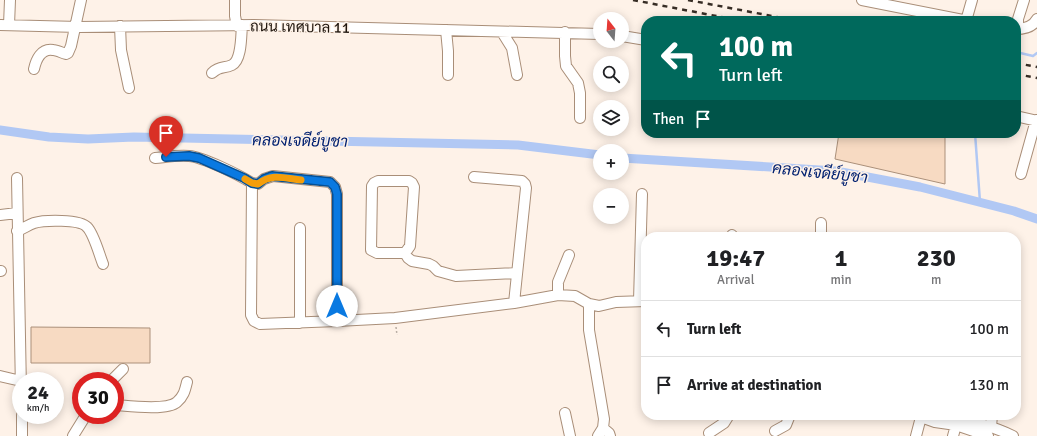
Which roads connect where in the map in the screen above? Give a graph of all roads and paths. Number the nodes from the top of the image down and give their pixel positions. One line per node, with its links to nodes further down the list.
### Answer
1 (10, 0): 12 (street)
2 (81, 0): 13 (street)
3 (235, 0): 15 (street)
4 (862, 0): 7 (street)
5 (972, 0): 9 (street)
6 (1024, 0): 10 (street)
7 (905, 4): 8 (street)
8 (949, 16)
9 (968, 16)
10 (1019, 16)
11 (1037, 19): 16 (street)
12 (4, 25): 13 (street, ถนน เทศบาล 11)
13 (75, 26): 14 (street, ถนน เทศบาล 11); 23 (street)
14 (120, 26): 15 (street, ถนน เทศบาล 11); 27 (street)
15 (239, 26): 17 (street, ถนน เทศบาล 11); 24 (street)
16 (1021, 29)
17 (446, 30): 18 (street, ถนน เทศบาล 11); 25 (street)
18 (502, 32): 19 (street, ถนน เทศบาล 11); 26 (street)
19 (565, 32): 20 (street, ถนน เทศบาล 11); 29 (street)
20 (593, 34)
21 (629, 37): 22 (street)
22 (641, 39)
23 (34, 69)
24 (212, 73)
25 (448, 75)
26 (517, 75)
27 (129, 88)
28 (1021, 117): 30 (street)
29 (580, 118)
30 (1036, 120): 32 (street)
31 (155, 158): 35 (street)
32 (1021, 174)
33 (474, 177): 47 (street)
34 (17, 178): 37 (street)
35 (252, 183): 52 (street); 53 (street)
36 (642, 194): 42 (street)
37 (17, 213): 38 (street); 41 (street)
38 (0, 215)
39 (821, 223): 43 (street)
40 (300, 228): 53 (street)
41 (17, 232): 46 (street); 55 (street)
42 (642, 232)
43 (821, 232)
44 (405, 253): 44 (street); 47 (street)
45 (569, 255): 48 (street)
46 (103, 264)
47 (517, 273): 50 (street)
48 (558, 295): 50 (street); 51 (street)
49 (641, 301): 51 (street)
50 (514, 303): 52 (street)
51 (589, 304): 74 (street)
52 (337, 321): 53 (street)
53 (300, 322)
54 (123, 369): 56 (street)
55 (21, 372)
56 (120, 372)
57 (0, 376): 58 (street)
58 (12, 379)
59 (187, 382): 60 (street)
60 (124, 406)
61 (565, 413): 78 (street)
62 (726, 420): 75 (street)
63 (788, 420): 72 (street)
64 (919, 420): 80 (street)
65 (930, 420): 66 (street)
66 (951, 420)
67 (959, 420): 81 (street)
68 (962, 420): 73 (street)
69 (991, 420): 73 (street)
70 (22, 424): 76 (street)
71 (81, 424): 77 (street)
72 (775, 431)
73 (989, 431): 82 (street)
74 (601, 432): 79 (street)
75 (709, 433)
76 (22, 436)
77 (74, 436)
78 (570, 436)
79 (610, 436)
80 (916, 436)
81 (953, 436)
82 (1013, 436)

